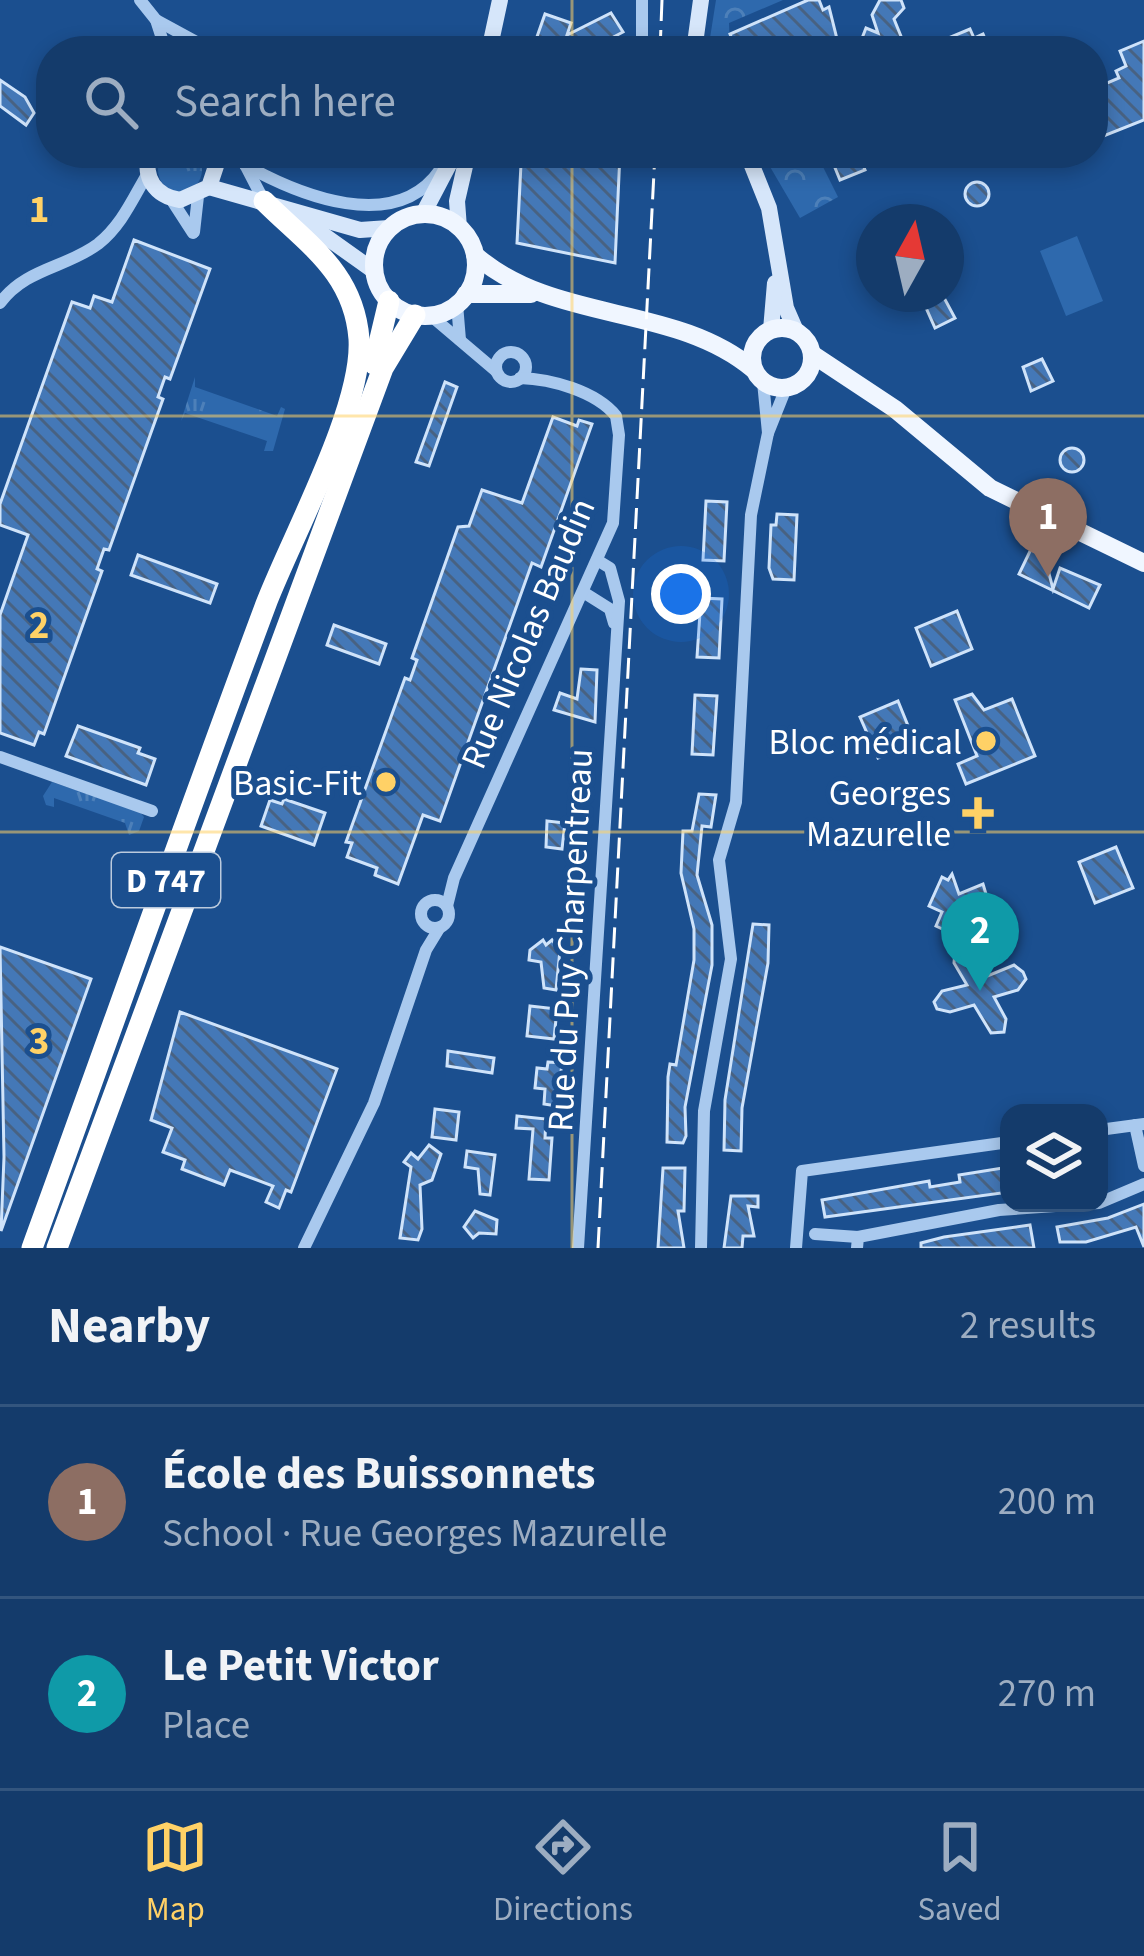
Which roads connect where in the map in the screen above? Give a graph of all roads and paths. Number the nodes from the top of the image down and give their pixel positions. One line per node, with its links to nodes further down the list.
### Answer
1 (140, 0): 6 (street)
2 (500, 0): 9 (main road)
3 (512, 0): 10 (main road)
4 (642, 0): 11 (street)
5 (701, 0): 12 (main road)
6 (157, 20): 7 (street); 8 (street)
7 (162, 36)
8 (186, 36)
9 (492, 36)
10 (504, 36)
11 (638, 36)
12 (696, 36)
13 (148, 168): 22 (main road)
14 (211, 168): 23 (main road)
15 (225, 168): 25 (main road)
16 (248, 168): 25 (street)
17 (260, 168): 18 (street)
18 (440, 168)
19 (445, 168): 27 (main road)
20 (465, 168): 29 (main road)
21 (753, 168): 31 (main road)
22 (148, 173): 24 (main road); 26 (street)
23 (203, 192): 24 (main road); 24 (street); 25 (main road)
24 (166, 196): 26 (street)
25 (275, 205): 28 (main road); 32 (main road); 49 (highway)
26 (132, 206): 36 (street)
27 (423, 214): 28 (main road); 29 (main road)
28 (389, 228): 32 (main road)
29 (459, 228): 30 (main road)
30 (475, 255): 33 (main road); 34 (main road)
31 (776, 264): 38 (main road); 39 (main road)
32 (374, 271): 35 (main road)
33 (542, 295): 34 (main road); 40 (main road)
34 (462, 299): 37 (main road); 41 (street)
35 (389, 301): 37 (main road); 49 (highway, D 747)
36 (0, 302)
37 (423, 315): 41 (street); 68 (highway, D 747)
38 (796, 331): 39 (main road); 42 (main road)
39 (765, 333): 40 (main road); 45 (main road)
40 (693, 334): 45 (main road)
41 (460, 340): 43 (street)
42 (812, 354): 46 (main road); 47 (main road)
43 (498, 364): 44 (street); 44 (street)
44 (523, 372): 50 (street, Rue Nicolas Baudin)
45 (758, 375): 46 (main road); 48 (street)
46 (794, 384): 47 (main road); 48 (street)
47 (855, 385): 51 (main road)
48 (768, 433): 71 (street)
49 (304, 513): 67 (highway, D 747)
50 (597, 560): 52 (street, Rue Nicolas Baudin); 53 (street, Rue du Puy Charpentreau)
51 (1144, 563)
52 (583, 592): 53 (street); 56 (street, Rue Nicolas Baudin)
53 (616, 636): 70 (street, Rue du Puy Charpentreau)
54 (0, 757): 55 (street)
55 (152, 811)
56 (441, 902): 57 (street); 58 (street)
57 (424, 923): 58 (street); 59 (street)
58 (440, 927): 59 (street)
59 (426, 950): 69 (street)
60 (1140, 1124): 61 (street); 63 (street)
61 (1108, 1129)
62 (1000, 1143): 72 (street)
63 (1144, 1166)
64 (1144, 1184): 66 (street)
65 (815, 1234): 66 (street)
66 (858, 1243)
67 (32, 1248)
68 (57, 1248)
69 (304, 1248)
70 (578, 1248)
71 (701, 1248)
72 (796, 1248)

